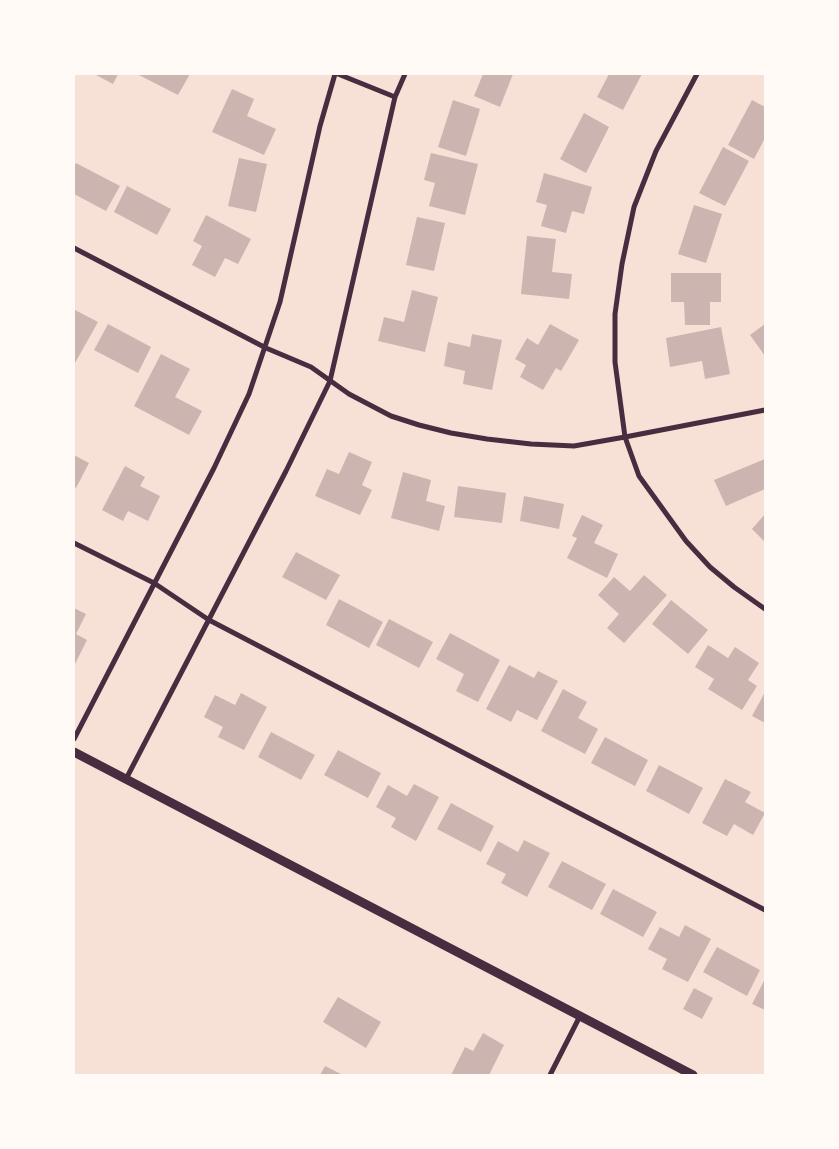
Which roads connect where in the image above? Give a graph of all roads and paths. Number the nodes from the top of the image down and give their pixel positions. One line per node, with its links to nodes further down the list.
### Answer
1 (337, 74): 4 (street); 6 (street)
2 (405, 74): 4 (street)
3 (697, 74): 9 (street)
4 (395, 97): 7 (street)
5 (74, 248): 6 (street)
6 (266, 348): 7 (street); 11 (street)
7 (330, 381): 9 (street); 13 (street)
8 (765, 410): 9 (street)
9 (625, 437): 12 (street)
10 (74, 543): 11 (street)
11 (154, 584): 13 (street); 14 (street)
12 (765, 609)
13 (209, 620): 16 (street); 17 (street)
14 (74, 739)
15 (74, 752): 16 (street)
16 (126, 779): 18 (street)
17 (765, 910)
18 (580, 1016): 19 (street); 20 (street)
19 (550, 1075)
20 (693, 1075)

